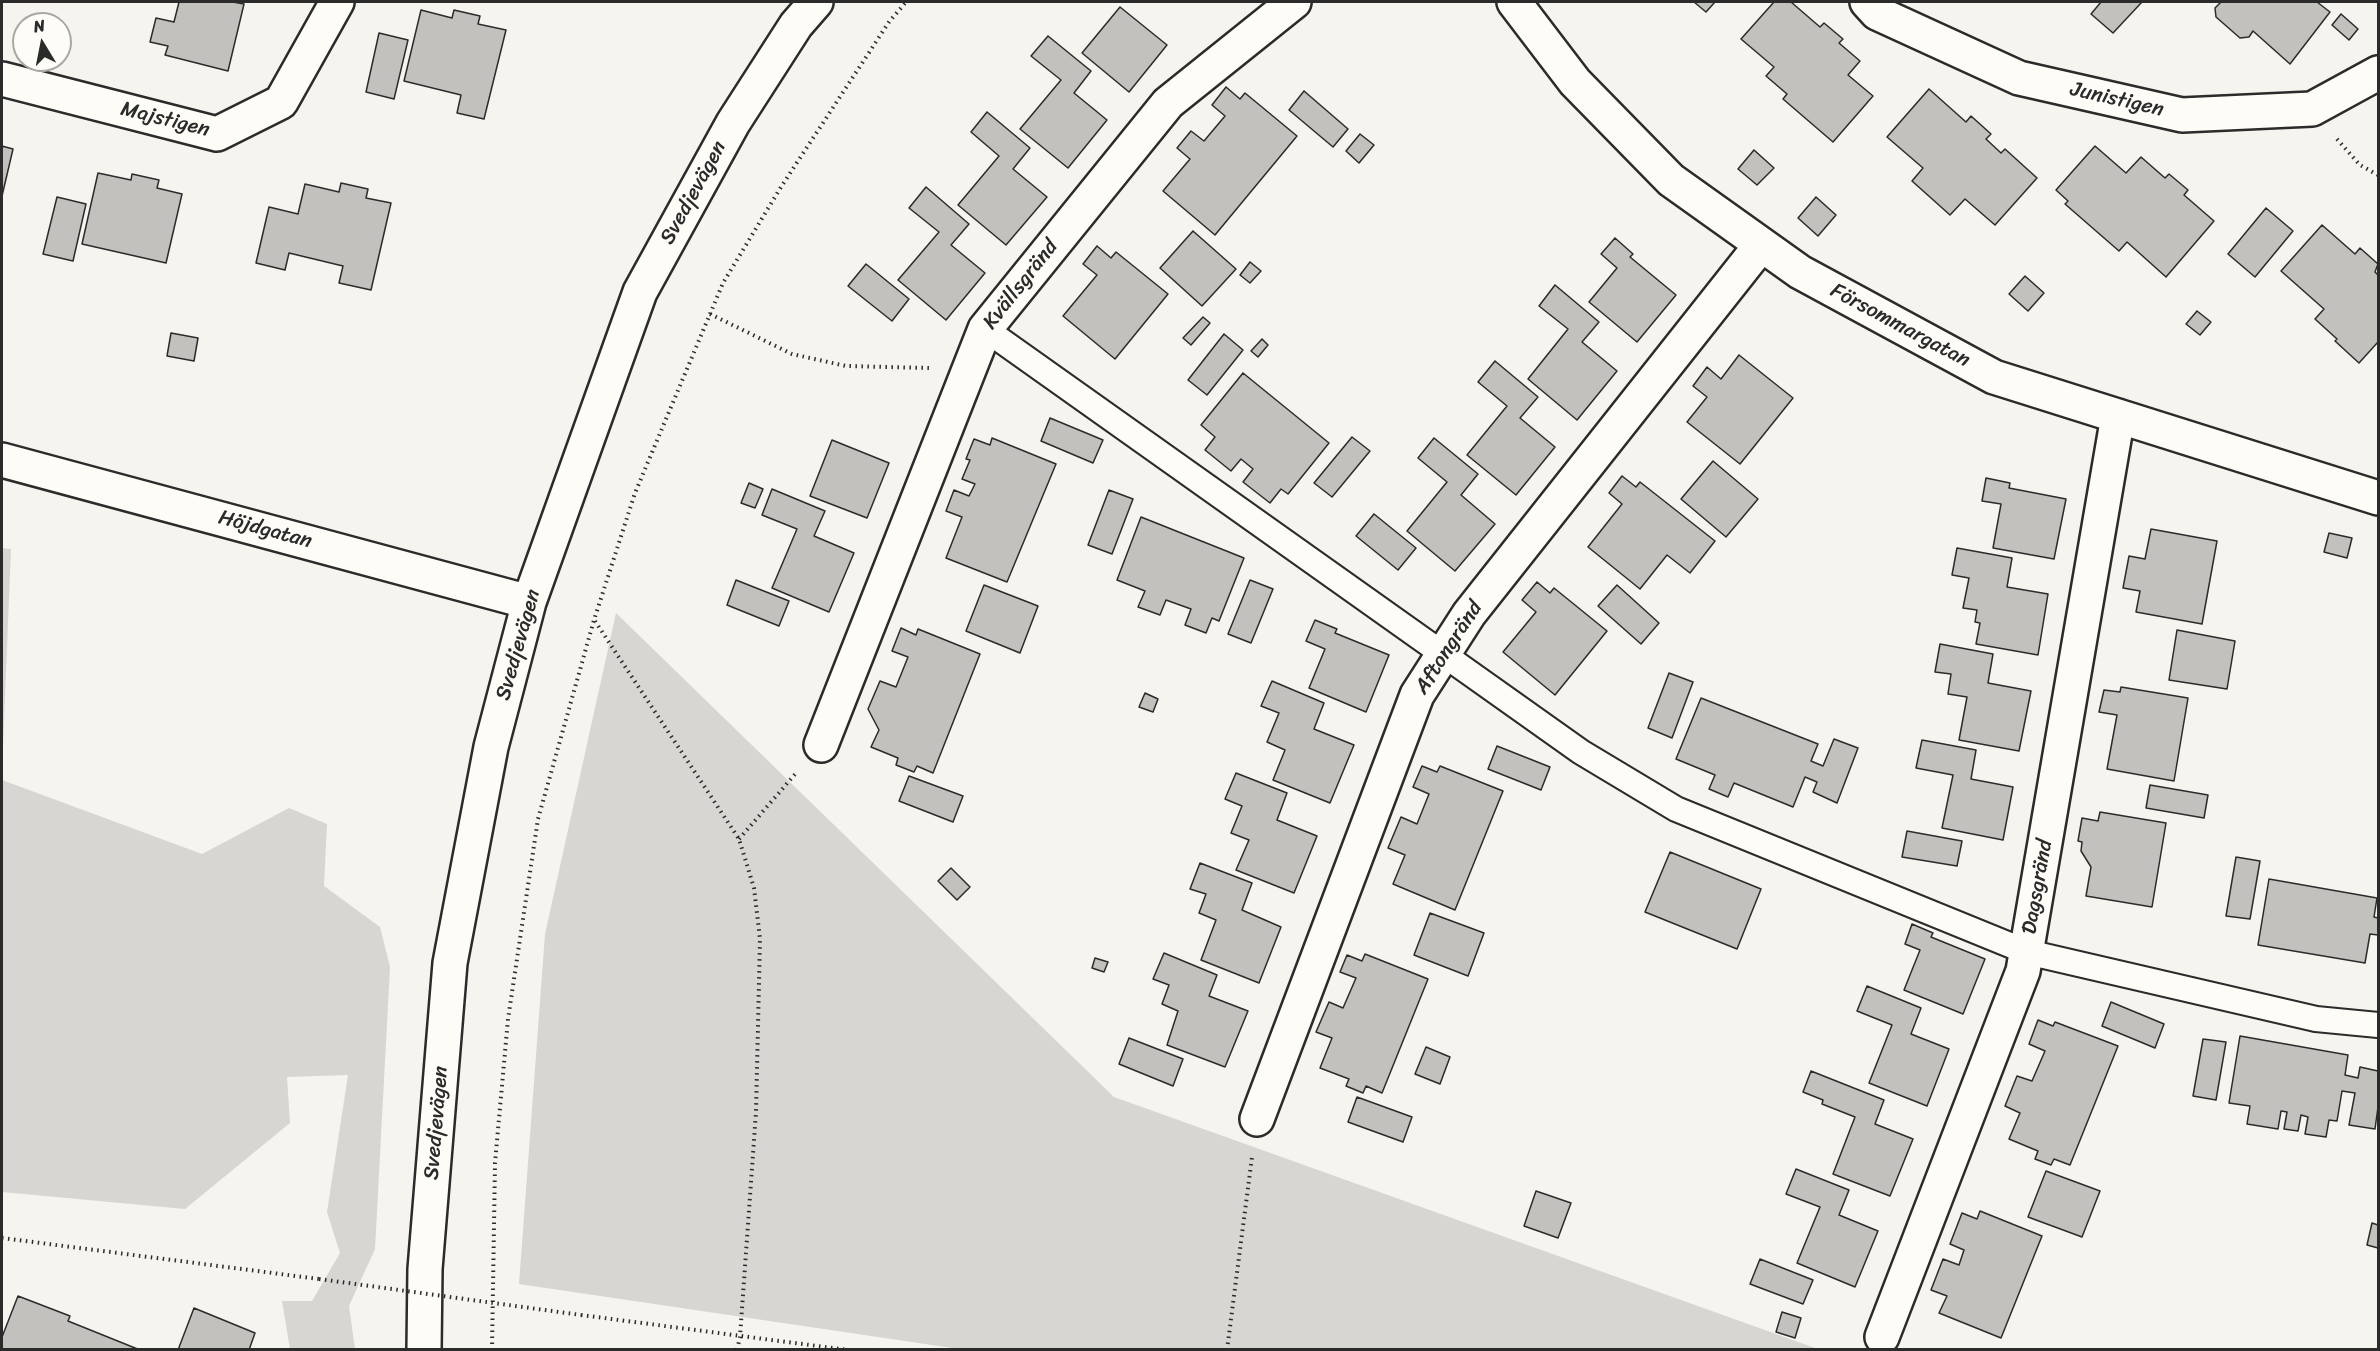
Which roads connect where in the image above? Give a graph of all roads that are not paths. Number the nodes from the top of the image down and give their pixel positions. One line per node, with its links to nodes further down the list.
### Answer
1 (337, 2): 7 (street, Majstigen)
2 (816, 2): 13 (street, Svedjevägen)
3 (1294, 2): 9 (street, Kvällsgränd)
4 (1514, 2): 8 (street, Försommargatan)
5 (1867, 2): 6 (street, Junistigen)
6 (2379, 73)
7 (2, 80)
8 (1761, 245): 10 (street, Försommargatan); 14 (street, Aftongränd)
9 (985, 329): 14 (lane); 15 (street, Kvällsgränd)
10 (2118, 416): 12 (street, Försommargatan); 16 (street, Dagsgränd)
11 (2, 460): 13 (street, Höjdgatan)
12 (2379, 498)
13 (529, 602): 20 (street, Svedjevägen)
14 (1443, 654): 16 (lane); 18 (street, Aftongränd)
15 (820, 745)
16 (2026, 952): 17 (lane); 19 (street, Dagsgränd)
17 (2379, 1025)
18 (1257, 1119)
19 (1882, 1337)
20 (424, 1350)

